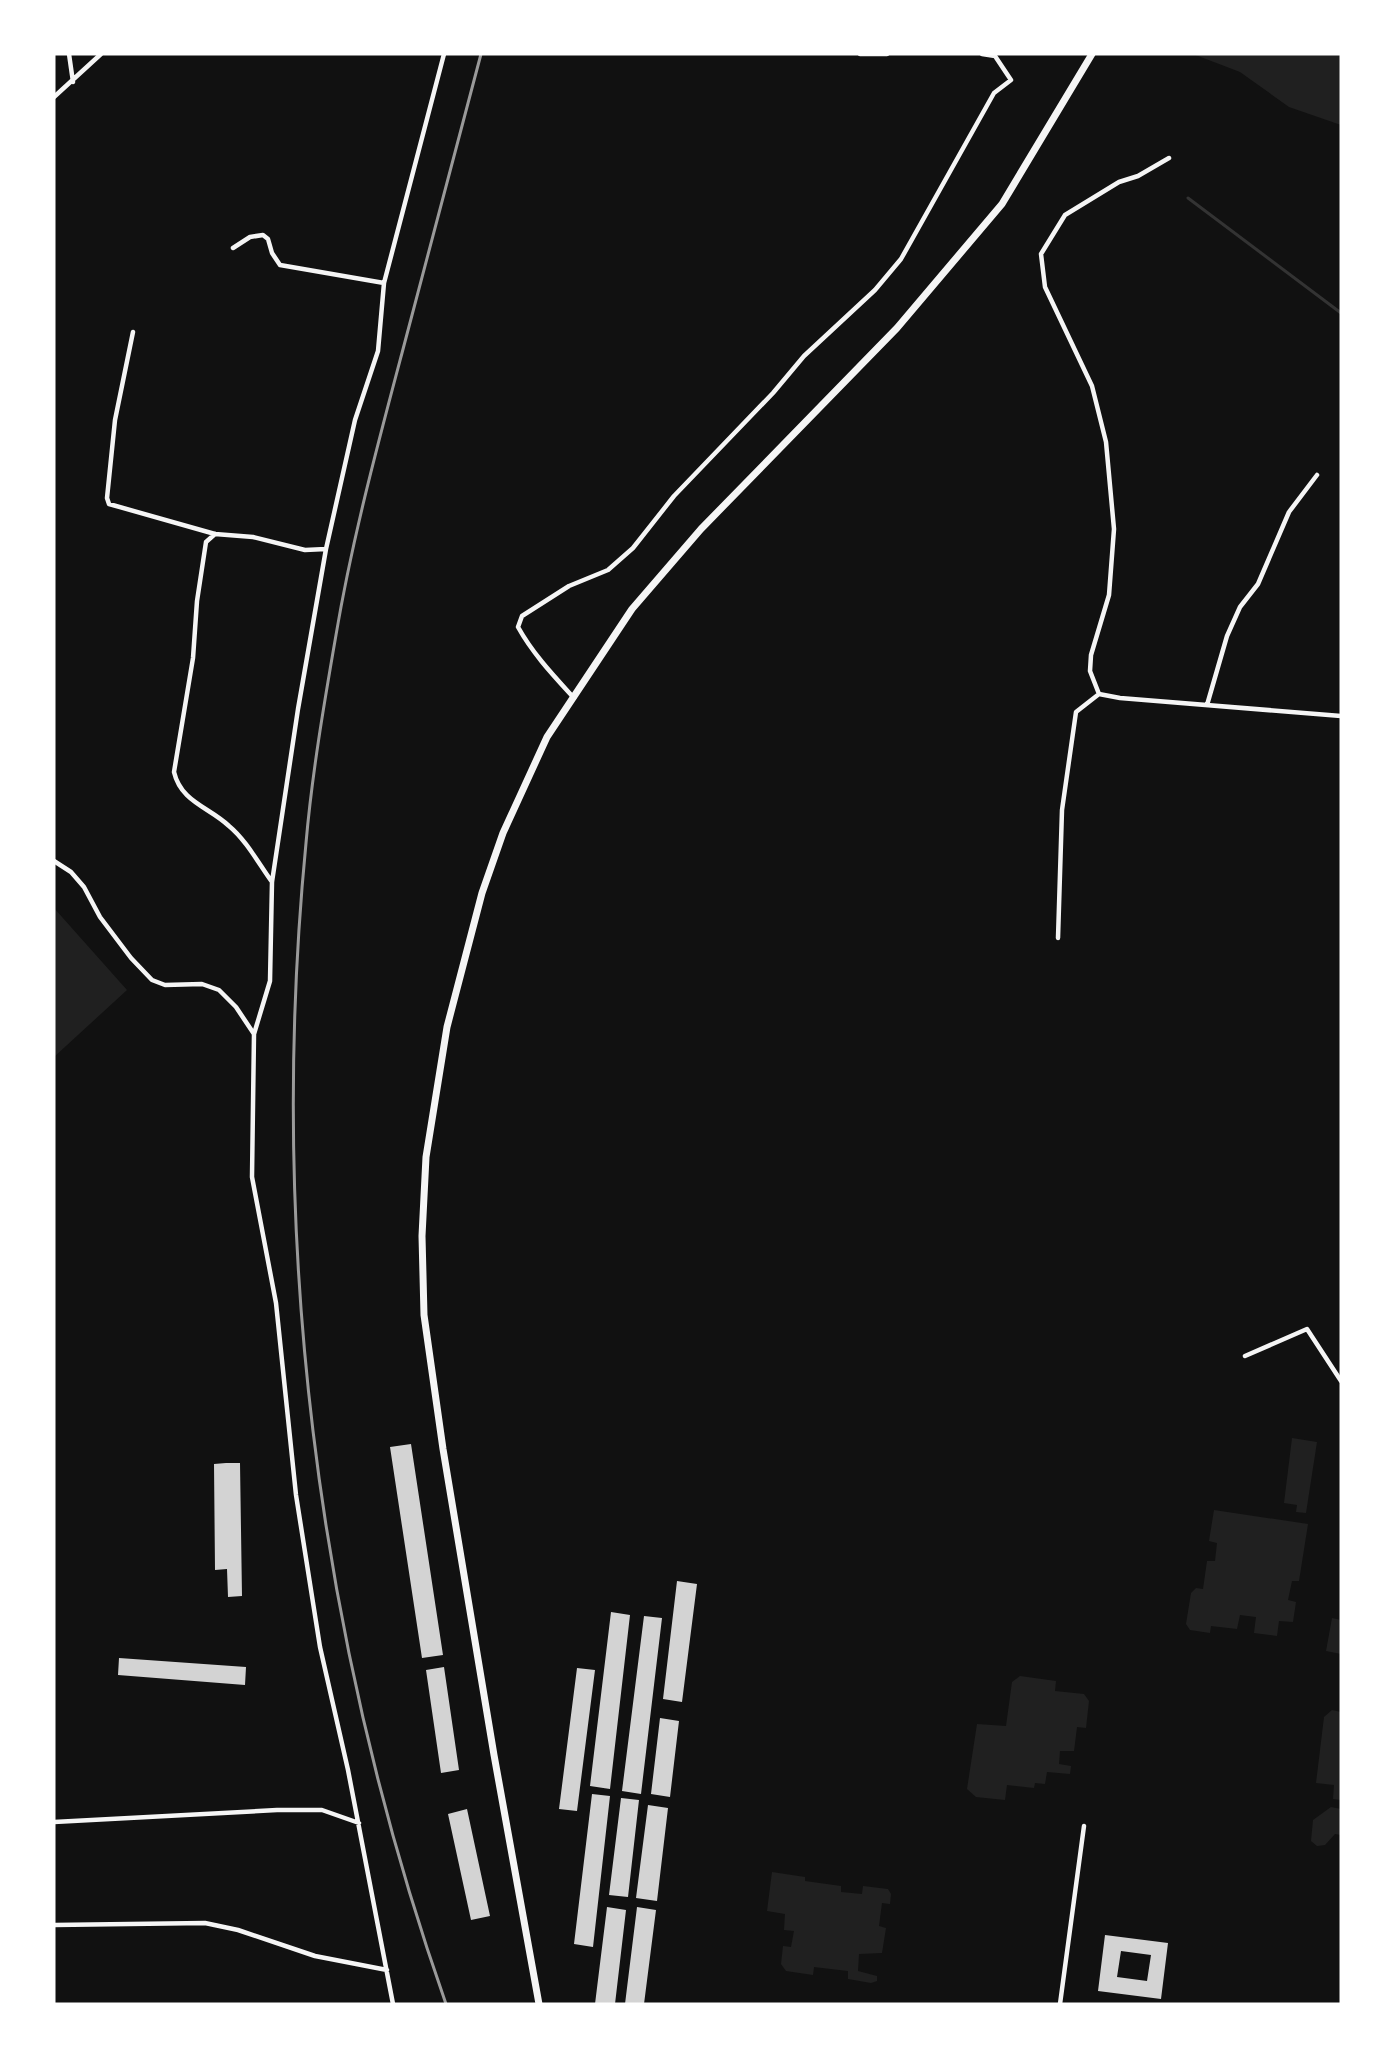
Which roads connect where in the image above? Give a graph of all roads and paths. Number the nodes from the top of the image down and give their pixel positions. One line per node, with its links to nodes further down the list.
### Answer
1 (69, 54): 8 (street)
2 (101, 54): 8 (street)
3 (444, 54): 12 (street)
4 (860, 54): 5 (street)
5 (887, 54)
6 (982, 54): 18 (street)
7 (1092, 54): 18 (main road)
8 (73, 82): 9 (street)
9 (54, 97)
10 (1169, 158): 17 (street)
11 (233, 248): 12 (street)
12 (384, 283): 16 (street)
13 (132, 332): 15 (street)
14 (1317, 475): 19 (street)
15 (215, 534): 16 (street); 22 (street)
16 (326, 549): 22 (street)
17 (1100, 694): 19 (street); 23 (street)
18 (574, 698): 33 (main road)
19 (1208, 705): 20 (street)
20 (1341, 716)
21 (54, 861): 24 (street)
22 (272, 882): 24 (street)
23 (1058, 938)
24 (254, 1034): 28 (street)
25 (1245, 1356): 26 (street)
26 (1341, 1381)
27 (54, 1822): 28 (street)
28 (358, 1823): 31 (street)
29 (1084, 1826): 34 (street)
30 (54, 1925): 31 (street)
31 (387, 1970): 32 (street)
32 (393, 2004)
33 (539, 2004)
34 (1060, 2004)

